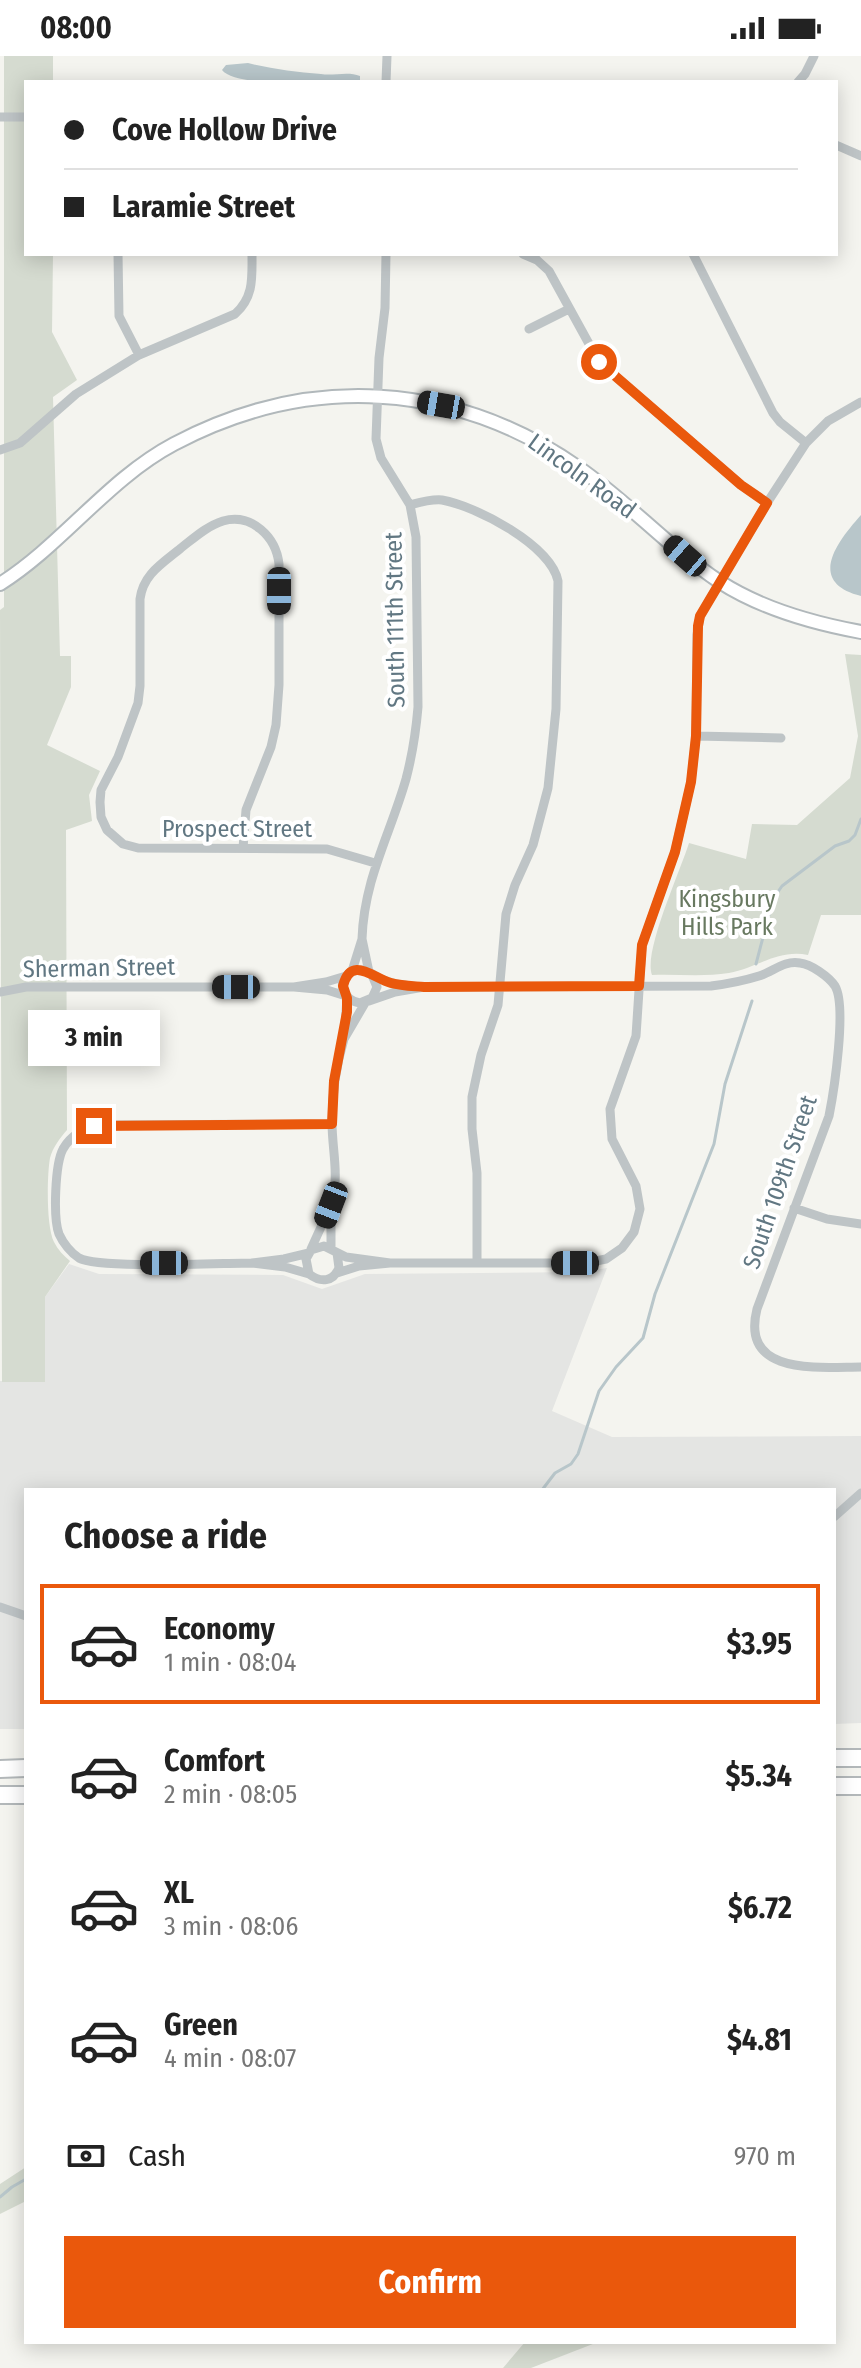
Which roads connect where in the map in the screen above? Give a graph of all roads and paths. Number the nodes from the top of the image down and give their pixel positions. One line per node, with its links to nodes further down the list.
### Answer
1 (387, 56): 3 (street)
2 (814, 56): 4 (street)
3 (386, 80)
4 (799, 80)
5 (0, 117): 6 (street)
6 (24, 117)
7 (838, 146): 8 (street)
8 (861, 156)
9 (118, 256): 16 (street)
10 (252, 256): 16 (street)
11 (386, 256): 17 (street, South 111th Street)
12 (527, 256): 14 (street)
13 (694, 256): 19 (street)
14 (569, 309): 15 (street); 21 (street)
15 (529, 329)
16 (139, 355): 20 (street)
17 (377, 396): 22 (street, South 111th Street); 23 (street, Lincoln Road); 24 (street, Lincoln Road)
18 (861, 402): 19 (street)
19 (806, 443): 21 (street)
20 (0, 450)
21 (767, 503): 23 (street)
22 (410, 505): 29 (street, South 111th Street); 36 (street)
23 (720, 582): 25 (street, Lincoln Road); 26 (street)
24 (0, 584)
25 (861, 632)
26 (696, 736): 27 (street); 33 (street)
27 (781, 738)
28 (243, 848): 28 (street, Prospect Street); 29 (street, Prospect Street)
29 (375, 863): 30 (street, South 111th Street)
30 (362, 939): 31 (street, South 111th Street); 32 (street, South 111th Street)
31 (349, 974): 32 (street); 34 (street, Sherman Street); 38 (street)
32 (371, 974): 35 (street); 39 (street)
33 (639, 986): 36 (street); 43 (street, South 109th Street); 47 (street)
34 (294, 987): 37 (street, Sherman Street); 38 (street, Sherman Street)
35 (424, 987): 36 (street); 39 (street)
36 (500, 987): 47 (street)
37 (0, 992)
38 (346, 997): 39 (street); 40 (street)
39 (367, 1002): 40 (street)
40 (344, 1039): 41 (street)
41 (332, 1124): 42 (street); 48 (street)
42 (331, 1205): 45 (street); 46 (street)
43 (794, 1208): 44 (street); 52 (street, South 109th Street)
44 (861, 1224)
45 (334, 1250): 46 (street); 49 (street); 50 (street)
46 (310, 1251): 48 (street); 51 (street)
47 (477, 1262): 49 (street)
48 (252, 1263): 51 (street)
49 (390, 1263): 50 (street)
50 (337, 1273): 51 (street)
51 (309, 1274)
52 (861, 1367)
53 (861, 1493): 54 (street)
54 (836, 1515)
55 (0, 1607): 56 (street)
56 (24, 1615)
57 (836, 1758): 58 (highway)
58 (861, 1758)
59 (24, 1768): 60 (highway)
60 (0, 1769)
61 (836, 1786): 62 (highway)
62 (861, 1786)
63 (0, 1795): 64 (highway)
64 (24, 1795)

